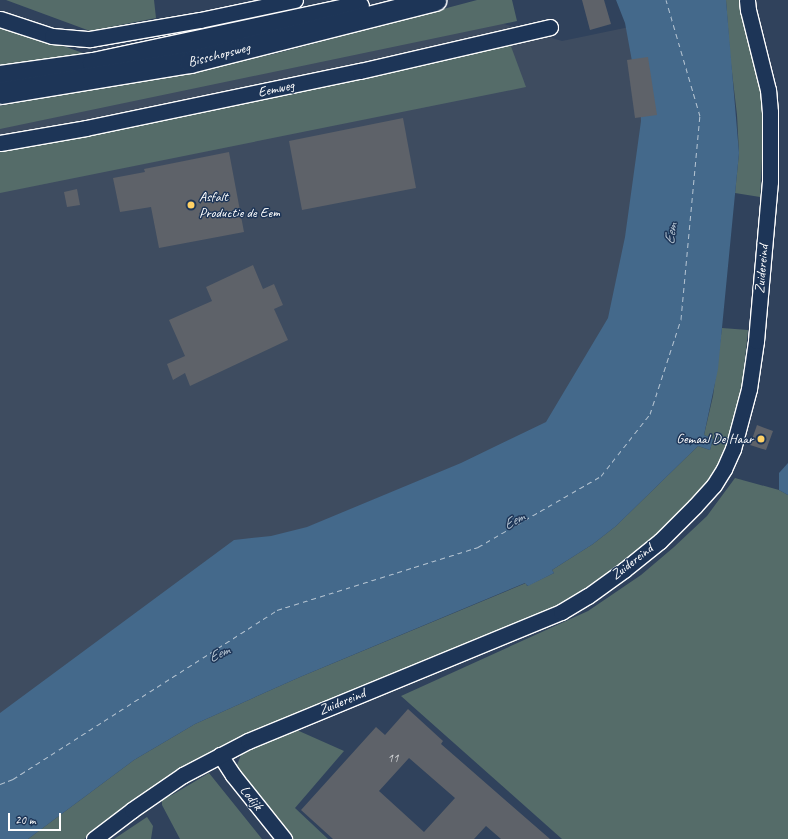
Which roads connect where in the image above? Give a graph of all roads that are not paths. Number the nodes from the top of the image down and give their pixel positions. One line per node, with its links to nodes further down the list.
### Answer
1 (295, 0): 5 (street)
2 (386, 0): 7 (main road, Bisschopsweg)
3 (435, 0): 8 (main road, Bisschopsweg)
4 (747, 0): 10 (street, Zuidereind)
5 (0, 19)
6 (550, 27): 9 (street, Eemweg)
7 (0, 76)
8 (0, 93)
9 (0, 143)
10 (220, 756): 11 (street, Zuidereind); 12 (street, Lodijk)
11 (94, 839)
12 (284, 839)

